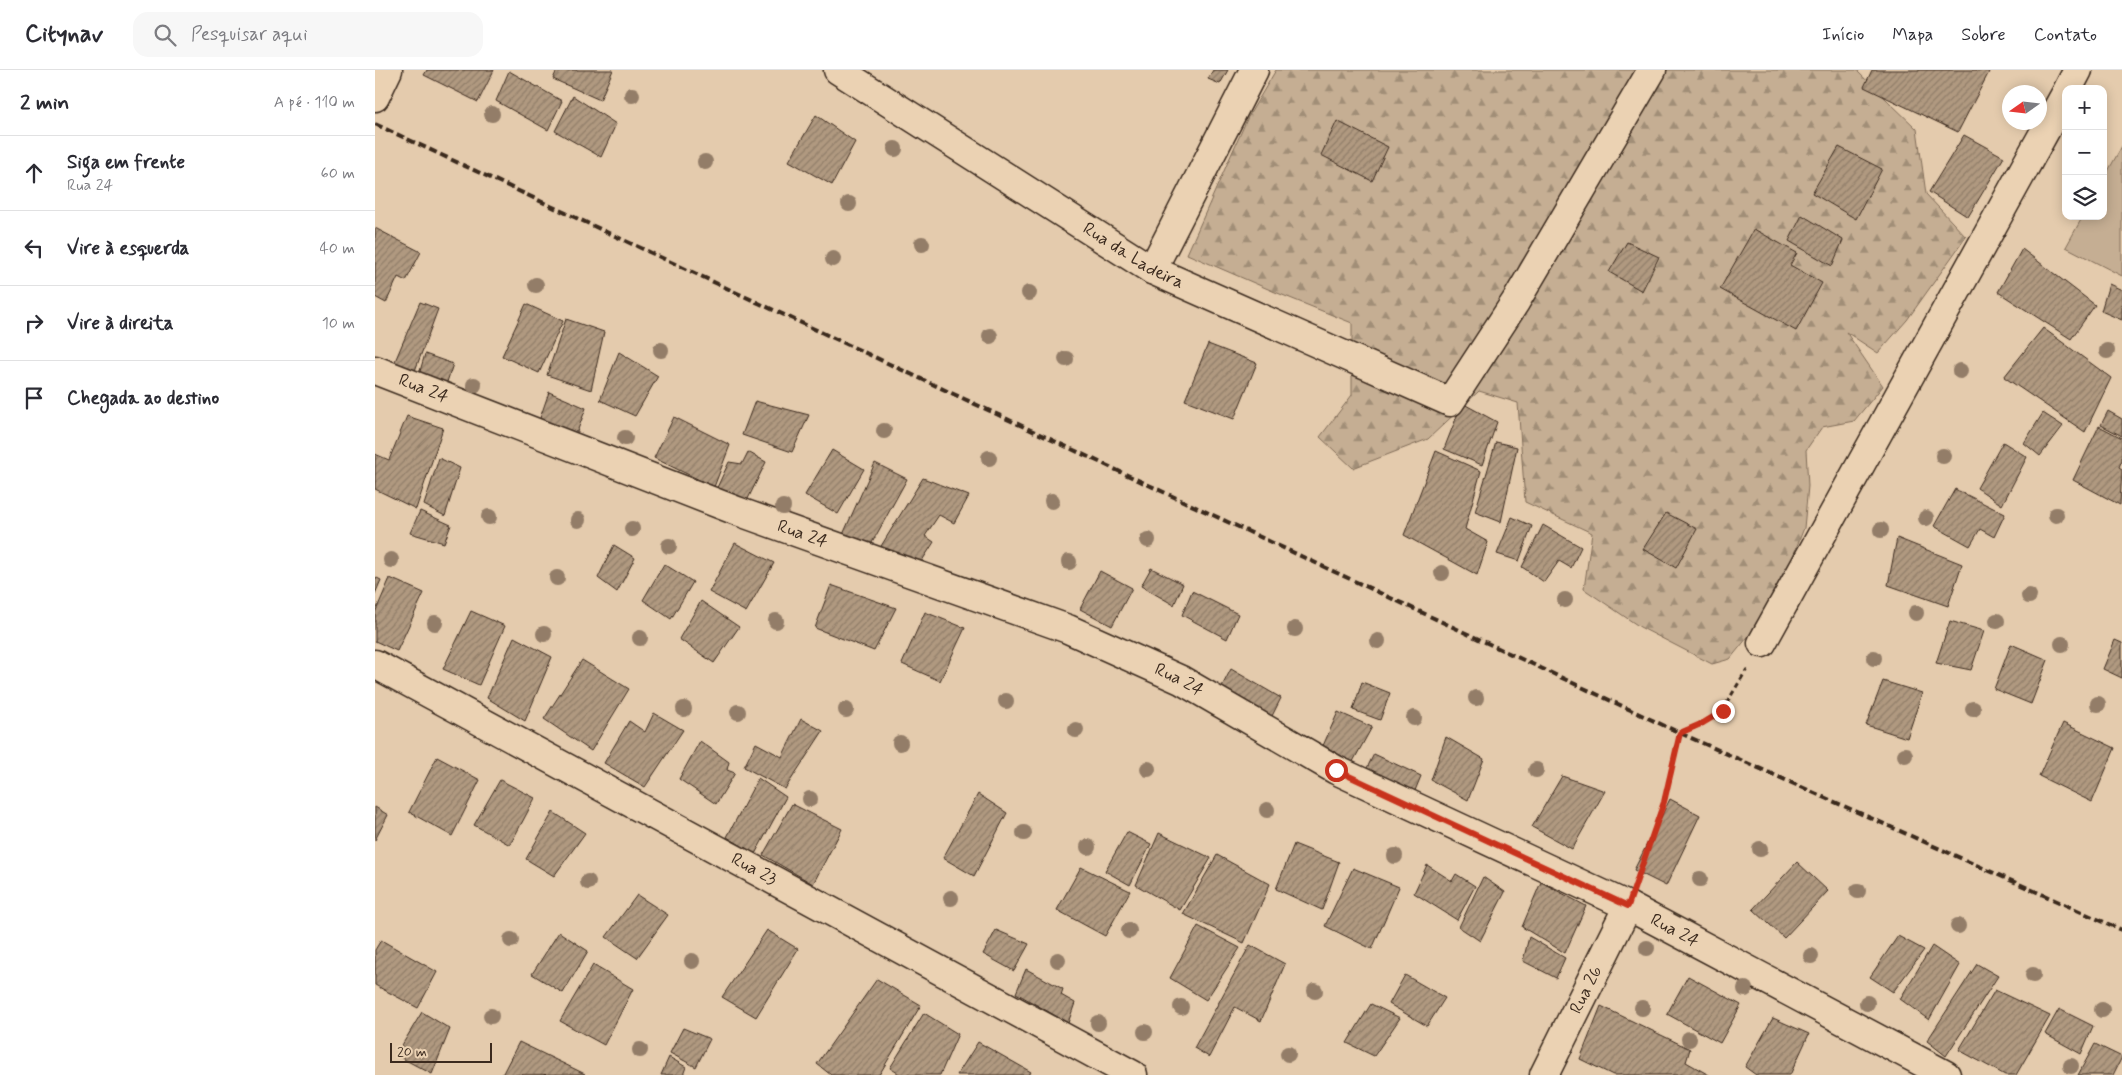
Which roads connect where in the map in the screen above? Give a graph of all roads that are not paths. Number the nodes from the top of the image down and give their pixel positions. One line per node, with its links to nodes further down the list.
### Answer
1 (388, 70): 7 (street)
2 (840, 70): 9 (street, Rua da Ladeira)
3 (1254, 70): 9 (street)
4 (1652, 70): 9 (street, Rua da Ladeira)
5 (2078, 70): 6 (street)
6 (2070, 85)
7 (375, 97)
8 (2062, 100): 11 (street)
9 (1153, 270)
10 (375, 370): 13 (street, Rua 24)
11 (1762, 643)
12 (375, 664): 14 (street, Rua 23)
13 (1628, 906): 15 (street, Rua 26); 16 (street, Rua 24)
14 (1133, 1075)
15 (1544, 1075)
16 (1946, 1075)

